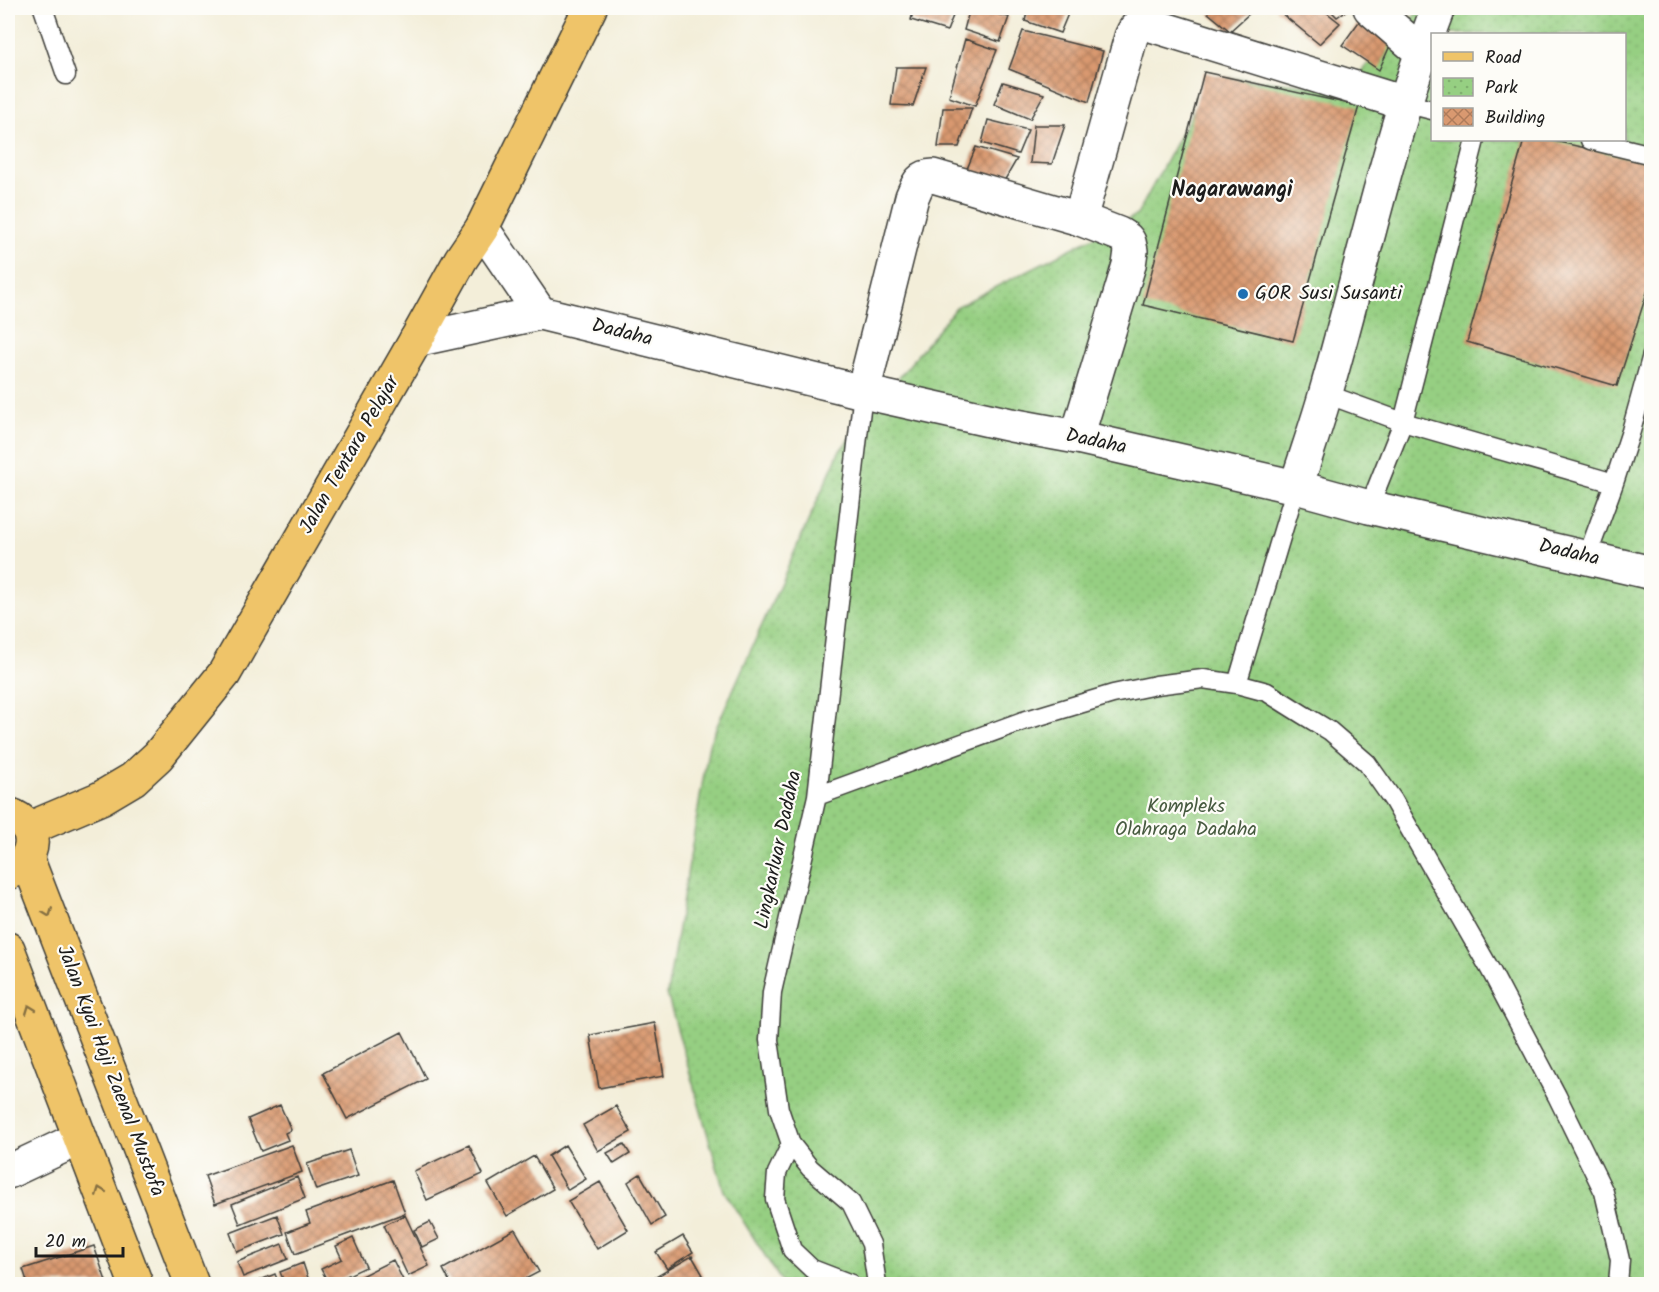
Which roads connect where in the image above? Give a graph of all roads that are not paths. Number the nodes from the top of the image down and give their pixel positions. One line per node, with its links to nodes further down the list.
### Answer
1 (43, 8): 6 (lane)
2 (590, 8): 12 (main road, Jalan Tentara Pelajar)
3 (1370, 8): 5 (street)
4 (1438, 8): 5 (street)
5 (1421, 52): 7 (street)
6 (66, 75)
7 (1418, 106): 11 (street); 17 (street)
8 (1475, 141): 18 (lane)
9 (1594, 141): 10 (lane)
10 (1652, 155)
11 (1080, 219): 16 (street); 19 (street)
12 (482, 228): 13 (street); 14 (main road, Jalan Tentara Pelajar)
13 (540, 313): 14 (street, Dadaha); 16 (street, Dadaha)
14 (416, 340): 27 (main road, Jalan Tentara Pelajar)
15 (1652, 355): 20 (lane)
16 (863, 392): 19 (street, Dadaha); 26 (lane, Lingkarluar Dadaha)
17 (1326, 394): 18 (lane); 21 (street)
18 (1403, 422): 20 (lane); 22 (lane)
19 (1077, 437): 21 (street, Dadaha)
20 (1614, 483): 23 (lane)
21 (1296, 487): 22 (street, Dadaha); 25 (lane)
22 (1369, 507): 23 (street, Dadaha)
23 (1587, 557): 24 (street, Dadaha)
24 (1652, 573)
25 (1237, 684): 26 (lane); 36 (lane)
26 (817, 796): 30 (lane, Lingkarluar Dadaha)
27 (18, 844): 33 (main road, Jalan Kyai Haji Zaenal Mustofa, one-way to 33)
28 (8, 949): 29 (main road, one-way to 28)
29 (80, 1138): 31 (street); 32 (main road, one-way to 29)
30 (791, 1144): 34 (lane); 35 (lane, Lingkarluar Dadaha)
31 (8, 1172)
32 (136, 1284)
33 (192, 1284)
34 (851, 1284)
35 (877, 1284)
36 (1618, 1284)

